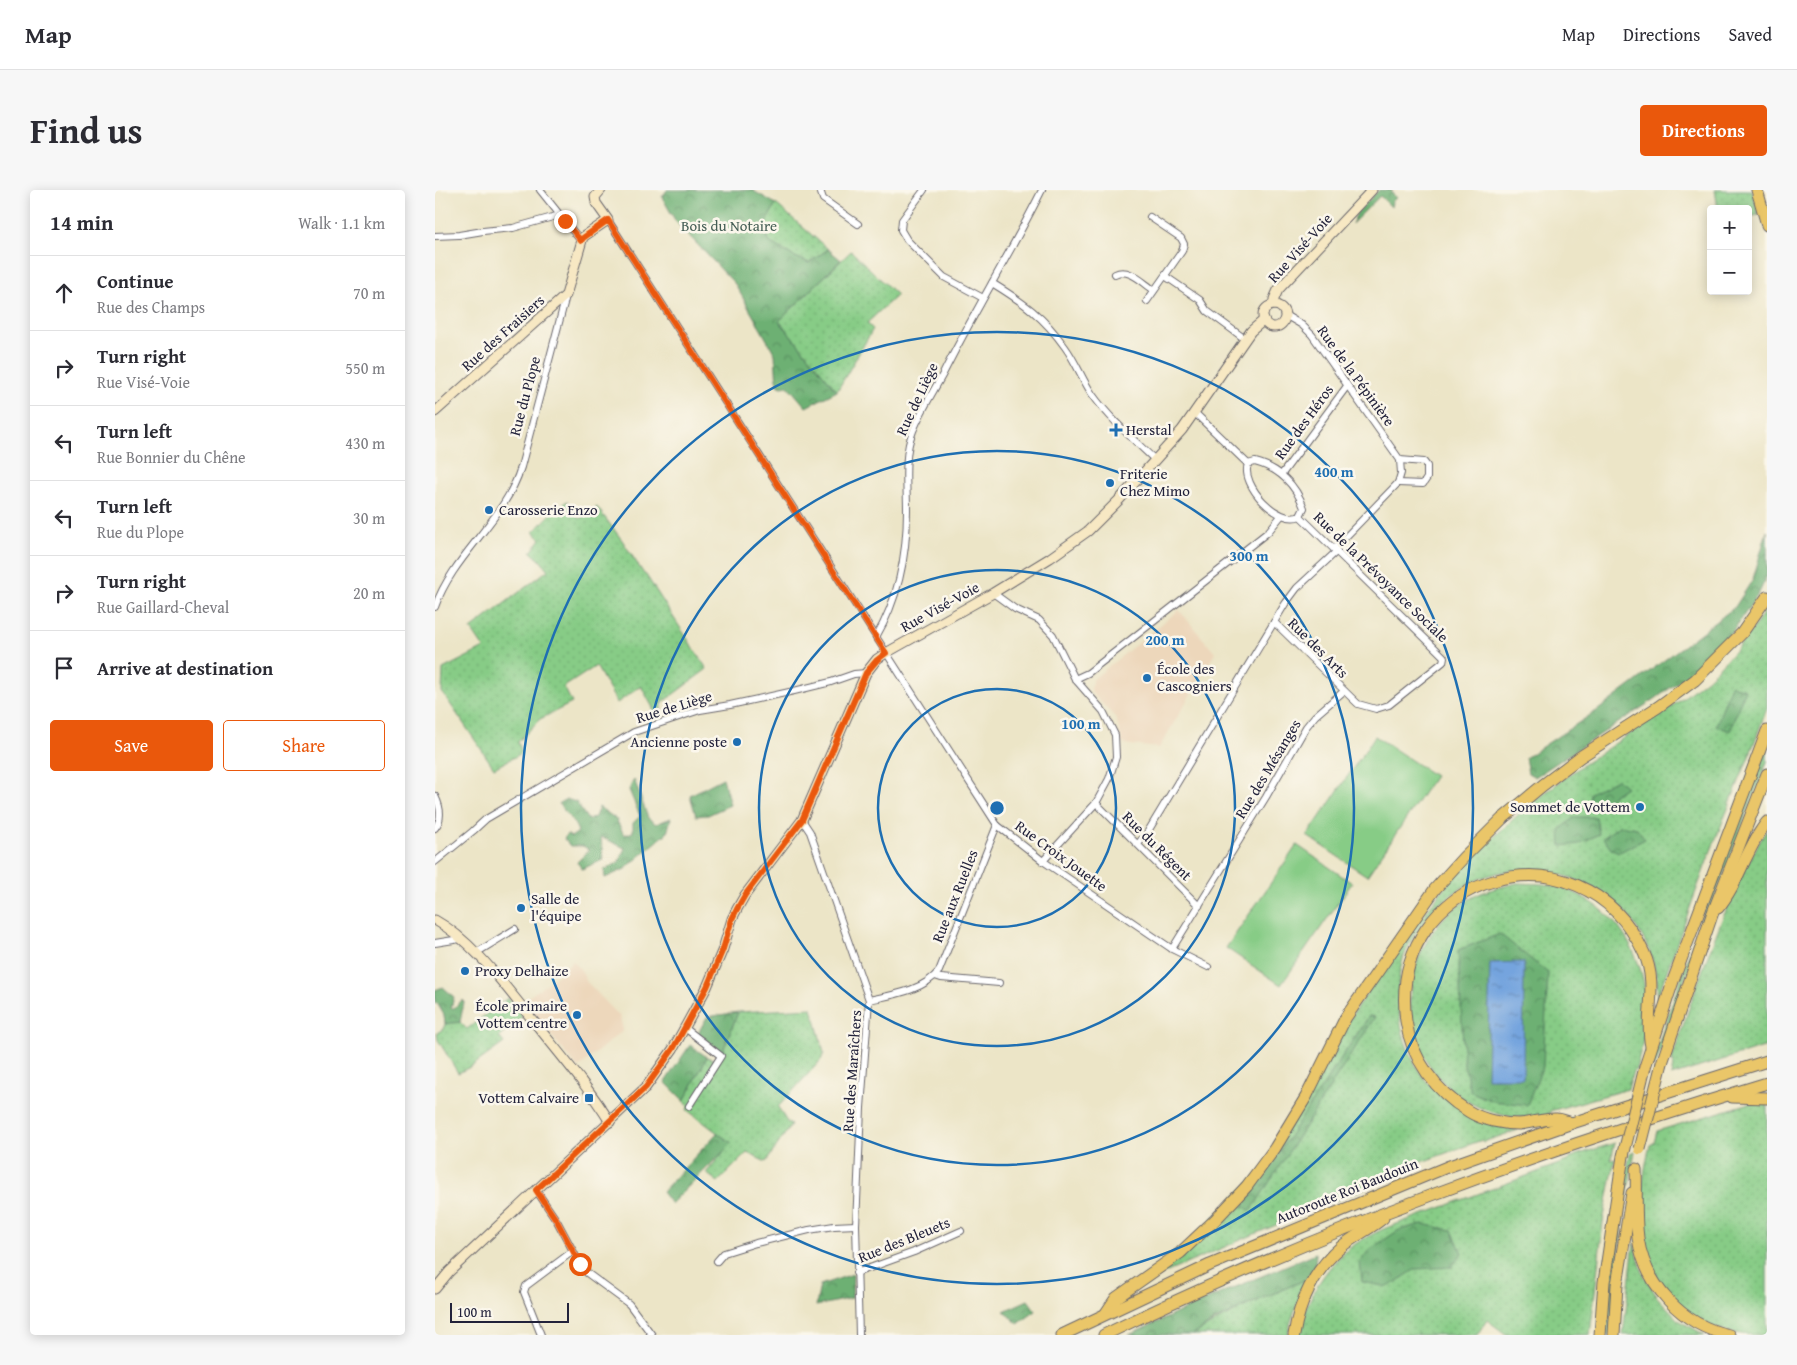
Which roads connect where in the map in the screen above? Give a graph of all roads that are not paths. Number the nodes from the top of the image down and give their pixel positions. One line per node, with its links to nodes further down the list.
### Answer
1 (540, 190): 8 (street)
2 (601, 190): 10 (street)
3 (820, 190): 11 (street)
4 (924, 190): 20 (street)
5 (1042, 190): 17 (street, Rue de Liège)
6 (1372, 190): 22 (street, Rue Visé-Voie)
7 (1757, 190): 12 (highway)
8 (560, 214): 13 (street); 14 (street)
9 (1151, 217): 16 (street)
10 (608, 220): 14 (street); 41 (street, Rue Croix Jouette)
11 (859, 224)
12 (1767, 225)
13 (435, 236)
14 (581, 241): 19 (street, Rue du Plope)
15 (1115, 274): 18 (street)
16 (1165, 276): 18 (street); 25 (street)
17 (992, 283): 20 (street, Rue de Liège); 29 (street)
18 (1154, 290): 21 (street)
19 (566, 295): 27 (street, Rue des Fraisiers); 39 (street, Rue du Plope)
20 (983, 298): 41 (street, Rue de Liège)
21 (1147, 301)
22 (1273, 305): 23 (street, Rue Visé-Voie); 24 (street, Rue Visé-Voie)
23 (1285, 315): 24 (street); 26 (street, Rue de la Pépinière)
24 (1264, 320): 25 (street, Rue Visé-Voie)
25 (1245, 339): 28 (street, Rue Visé-Voie)
26 (1347, 386): 30 (street, Rue de la Pépinière); 32 (street, Rue des Héros)
27 (435, 412)
28 (1195, 413): 29 (street, Rue Visé-Voie); 31 (street)
29 (1155, 460): 37 (street, Rue Visé-Voie)
30 (1400, 460): 33 (street); 33 (street)
31 (1248, 464): 32 (street); 34 (street)
32 (1282, 474): 35 (street)
33 (1398, 482): 36 (street)
34 (1281, 516): 35 (street); 44 (street)
35 (1300, 516): 36 (street, Rue de la Prévoyance Sociale)
36 (1335, 550): 40 (street); 45 (street, Rue de la Prévoyance Sociale)
37 (993, 593): 42 (street, Rue Visé-Voie); 44 (street)
38 (1767, 597): 87 (highway)
39 (435, 607)
40 (1274, 622): 45 (street, Rue des Arts); 54 (street)
41 (876, 637): 42 (street, Rue Croix Jouette)
42 (886, 653): 43 (street, Rue Visé-Voie); 52 (street, Rue Croix Jouette)
43 (866, 673): 50 (street, Rue Visé-Voie); 56 (street, Rue de Liège)
44 (1075, 679): 49 (street)
45 (1343, 691): 57 (street, Rue des Mésanges)
46 (1767, 731): 70 (highway)
47 (1767, 774): 58 (highway)
48 (435, 796): 53 (street)
49 (1097, 803): 54 (street, Rue du Régent); 55 (street)
50 (802, 820): 68 (street, Rue des Maraîchers); 69 (street, Rue Visé-Voie)
51 (1767, 822): 58 (highway)
52 (997, 825): 55 (street, Rue Croix Jouette); 66 (street, Rue aux Ruelles)
53 (435, 828)
54 (1138, 844): 57 (street, Rue du Régent)
55 (1043, 861): 63 (street, Rue Croix Jouette)
56 (435, 862)
57 (1199, 906): 63 (street, Rue des Mésanges)
58 (1712, 915): 78 (highway, bridge)
59 (435, 920): 61 (street)
60 (515, 929): 64 (street)
61 (460, 939): 62 (street); 64 (street)
62 (435, 943)
63 (1172, 949): 65 (street, Rue Croix Jouette)
64 (476, 954): 76 (street)
65 (1208, 967)
66 (935, 976): 67 (street); 68 (street)
67 (999, 983)
68 (869, 1000): 81 (street, Rue des Maraîchers)
69 (685, 1028): 75 (street); 76 (street, Rue Visé-Voie)
70 (1651, 1046): 77 (highway); 94 (highway, bridge)
71 (1767, 1061): 77 (highway, Autoroute Roi Baudouin)
72 (1767, 1083): 73 (highway)
73 (1717, 1098): 74 (highway); 80 (highway)
74 (1767, 1098)
75 (689, 1106)
76 (610, 1122): 79 (street, Rue Visé-Voie)
77 (1572, 1123): 87 (highway, Autoroute Roi Baudouin)
78 (1636, 1169): 95 (highway); 96 (highway)
79 (536, 1190): 83 (street); 86 (street, Rue Visé-Voie)
80 (1395, 1209): 92 (highway); 93 (highway)
81 (856, 1225): 84 (street); 85 (street, Rue des Maraîchers)
82 (961, 1231): 85 (street, Rue des Bleuets)
83 (573, 1251): 88 (street); 89 (street)
84 (717, 1261)
85 (856, 1274): 90 (street, Rue des Maraîchers)
86 (435, 1289)
87 (1106, 1313): 91 (highway, Autoroute Roi Baudouin)
88 (541, 1335)
89 (652, 1335)
90 (859, 1335)
91 (1062, 1335)
92 (1105, 1335)
93 (1294, 1335)
94 (1600, 1335)
95 (1614, 1335)
96 (1729, 1335)

